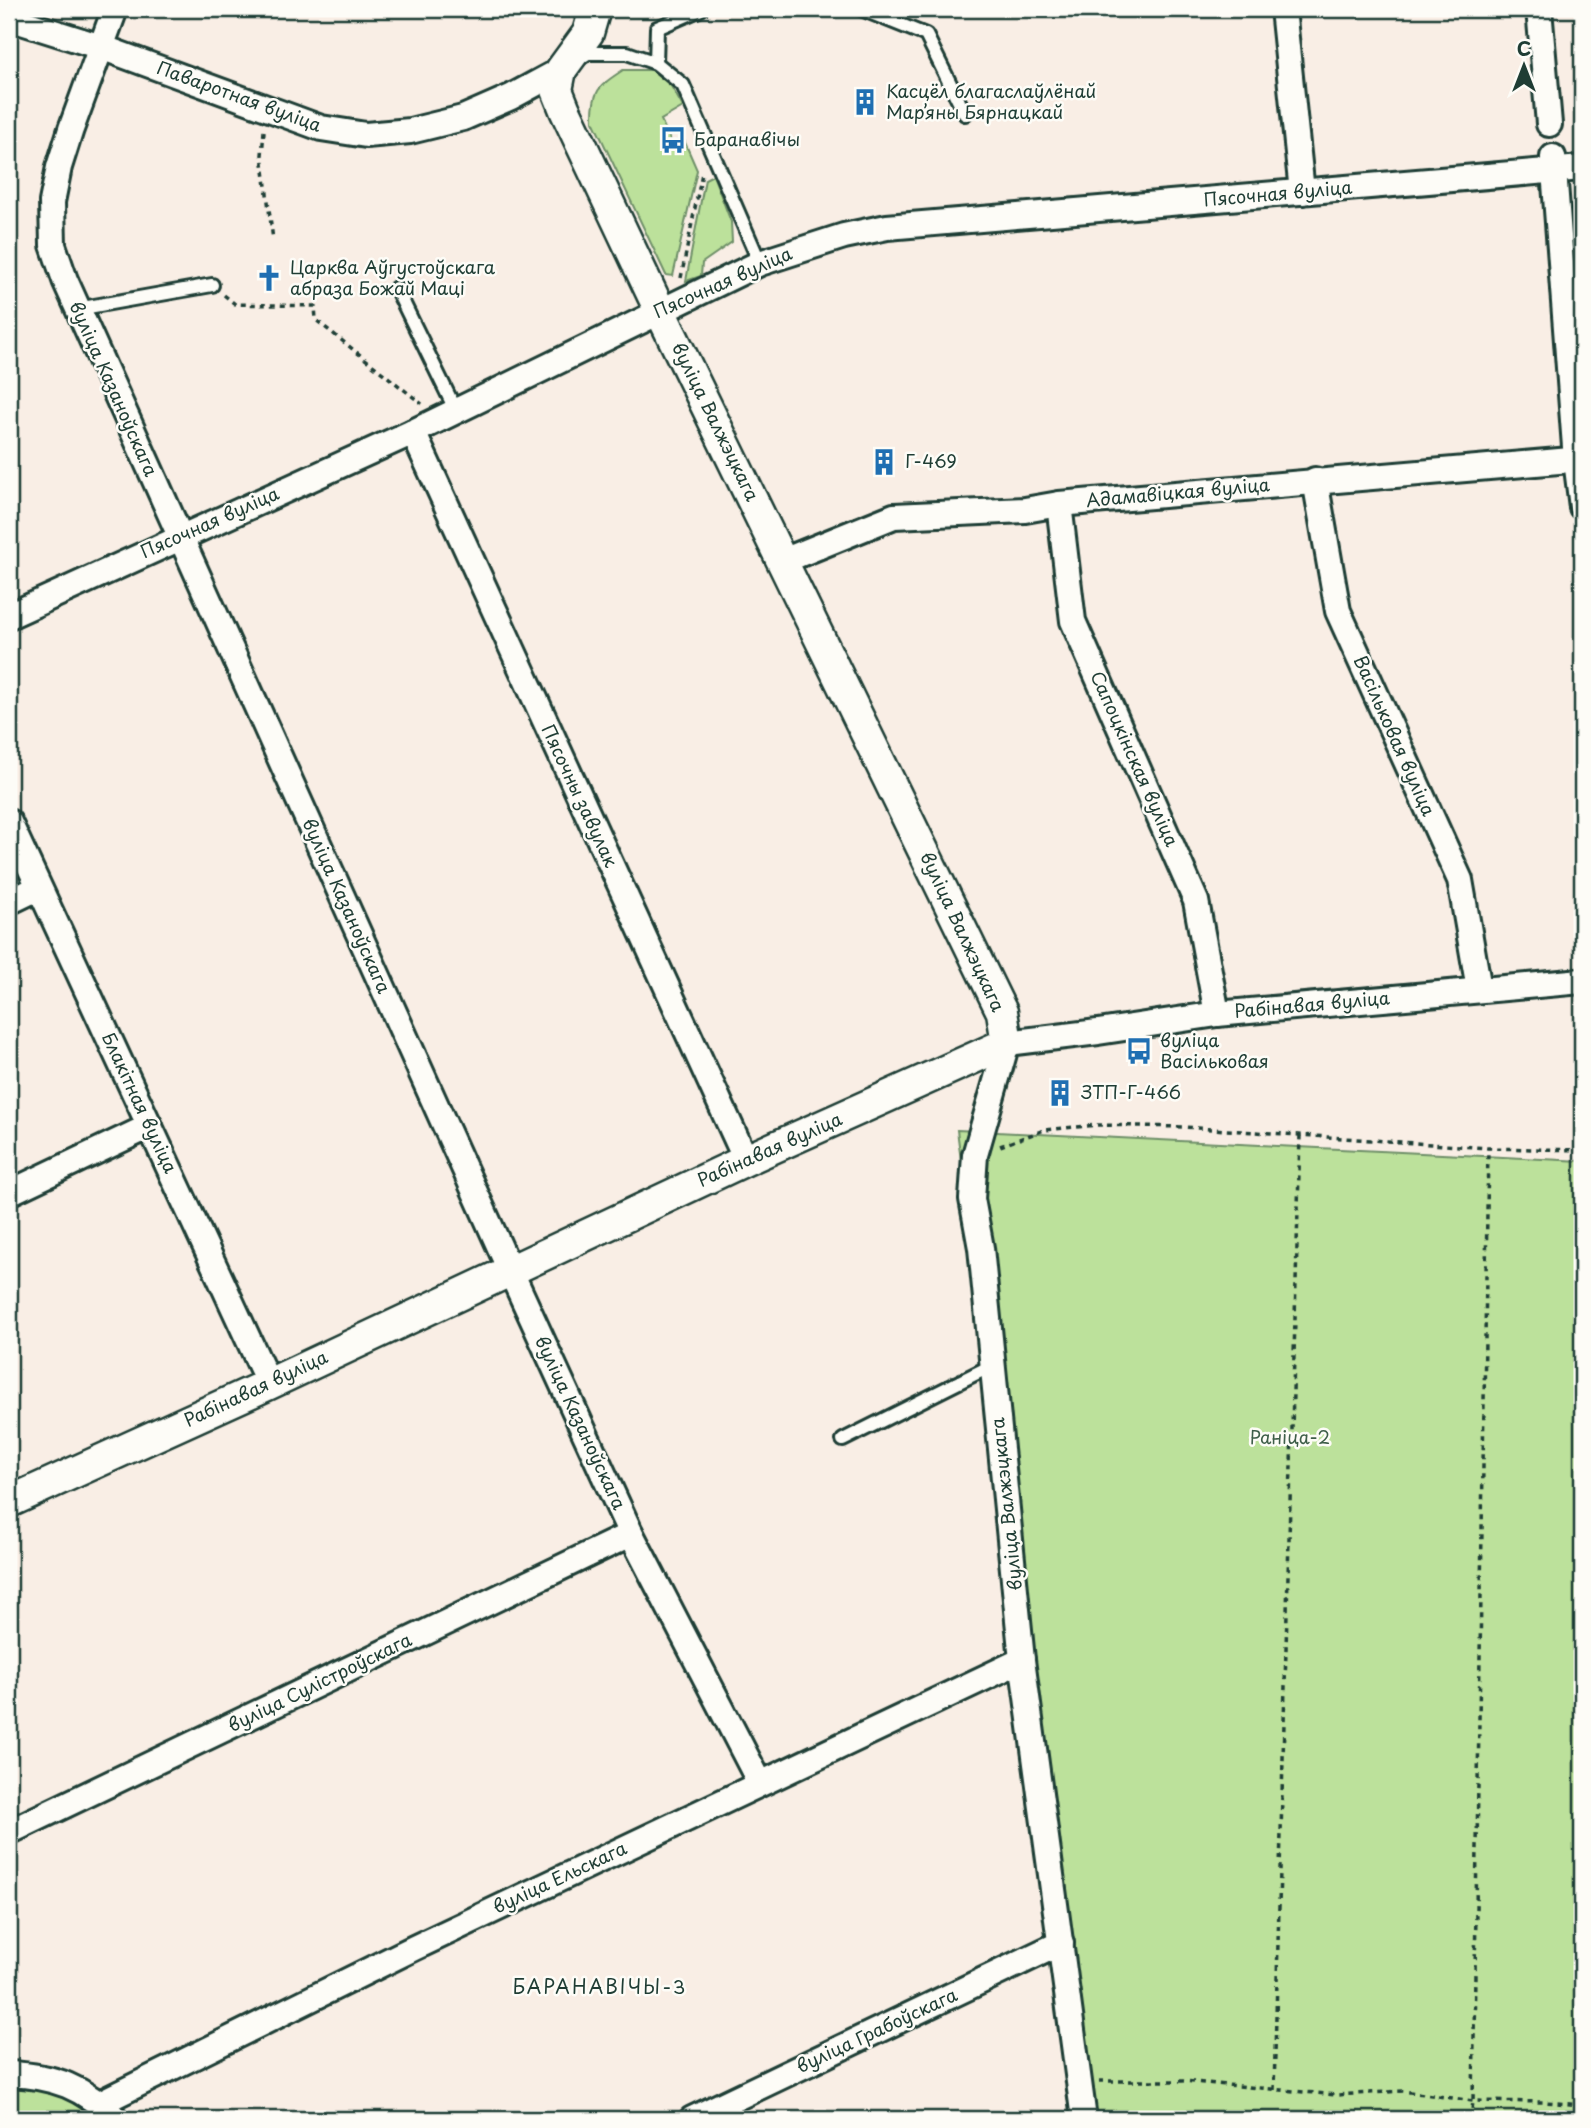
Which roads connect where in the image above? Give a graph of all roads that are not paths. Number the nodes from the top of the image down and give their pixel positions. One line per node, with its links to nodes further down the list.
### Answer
1 (115, 9): 8 (street, вуліца Казаноўскага)
2 (701, 9): 9 (lane)
3 (861, 9): 11 (lane)
4 (1283, 9): 15 (street)
5 (1539, 9): 12 (street)
6 (9, 18): 8 (street, Паваротная вуліца)
7 (595, 32): 9 (lane); 10 (street, Паваротная вуліца)
8 (101, 47): 10 (street, Паваротная вуліца); 20 (street, вуліца Казаноўскага)
9 (656, 63): 16 (lane)
10 (561, 70): 19 (street, вуліца Валжэцкага)
11 (965, 114)
12 (1549, 124)
13 (1553, 164): 14 (street, Пясочная вуліца); 15 (street, Пясочная вуліца); 23 (street)
14 (1582, 168)
15 (1302, 192): 16 (street, Пясочная вуліца)
16 (760, 263): 19 (street, Пясочная вуліца)
17 (212, 285): 20 (lane)
18 (396, 288): 21 (lane)
19 (668, 307): 21 (street, Пясочная вуліца); 28 (street, вуліца Валжэцкага)
20 (77, 309): 27 (street, вуліца Казаноўскага)
21 (448, 415): 22 (street, Пясочная вуліца)
22 (413, 432): 27 (street, Пясочная вуліца); 38 (street, Пясочны завулак)
23 (1579, 460): 24 (street, Адамавіцкая вуліца); 26 (street)
24 (1315, 480): 25 (street, Адамавіцкая вуліца); 34 (street, Васільковая вуліца)
25 (1059, 503): 28 (street, Адамавіцкая вуліца); 35 (street, Сапоцкінская вуліца)
26 (1582, 508)
27 (179, 537): 29 (street, Пясочная вуліца); 40 (street, вуліца Казаноўскага)
28 (783, 561): 36 (street, вуліца Валжэцкага)
29 (9, 615)
30 (9, 822): 31 (street, Блакітная вуліца)
31 (38, 888): 32 (street); 37 (street, Блакітная вуліца)
32 (9, 902)
33 (1582, 981): 34 (street, Рабінавая вуліца)
34 (1479, 989): 35 (street, Рабінавая вуліца)
35 (1217, 1014): 36 (street, Рабінавая вуліца)
36 (1007, 1043): 38 (street, Рабінавая вуліца); 41 (street, вуліца Валжэцкага)
37 (150, 1126): 39 (street); 42 (street, Блакітная вуліца)
38 (746, 1160): 40 (street, Рабінавая вуліца)
39 (9, 1193)
40 (510, 1270): 42 (street, Рабінавая вуліца); 45 (street, вуліца Казаноўскага)
41 (993, 1365): 43 (lane); 46 (street, вуліца Валжэцкага)
42 (269, 1384): 44 (street, Рабінавая вуліца)
43 (842, 1440)
44 (9, 1502)
45 (631, 1534): 47 (street, вуліца Казаноўскага); 48 (street, вуліца Сулістроўскага)
46 (1022, 1660): 47 (street, вуліца Ельскага); 49 (street, вуліца Валжэцкага)
47 (760, 1783): 51 (street, вуліца Ельскага)
48 (9, 1832)
49 (1061, 1943): 52 (street, вуліца Грабоўскага); 53 (street, вуліца Валжэцкага)
50 (9, 2074): 51 (street)
51 (108, 2111)
52 (692, 2119)
53 (1084, 2119)

